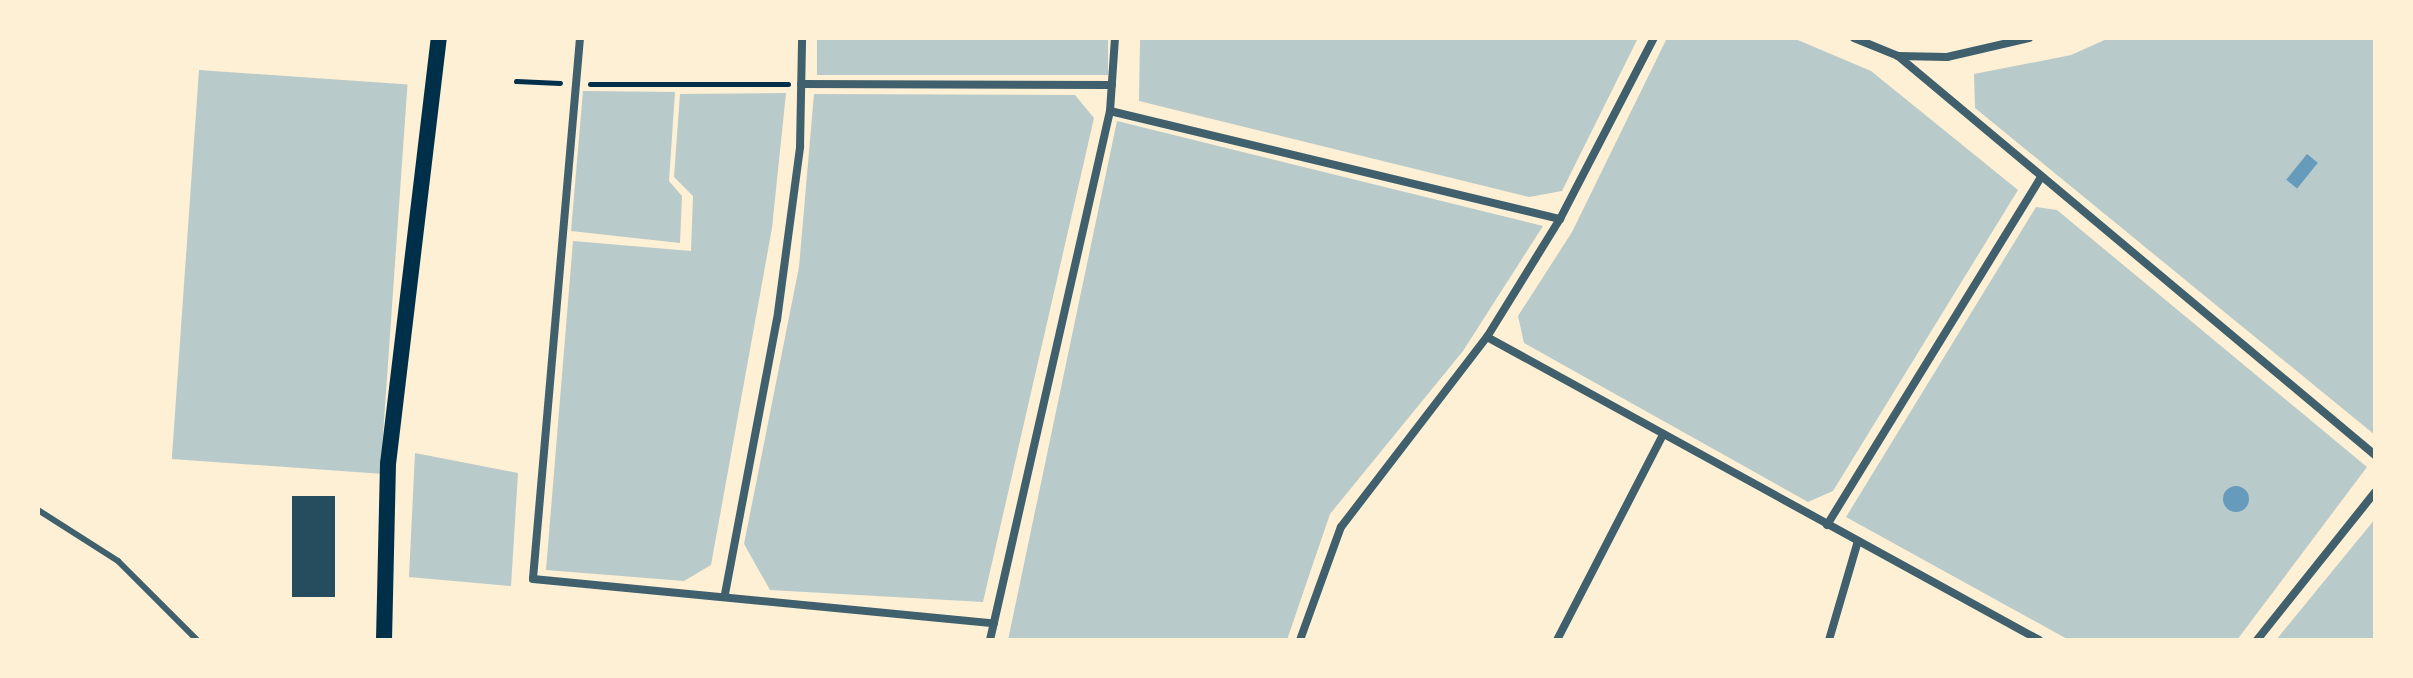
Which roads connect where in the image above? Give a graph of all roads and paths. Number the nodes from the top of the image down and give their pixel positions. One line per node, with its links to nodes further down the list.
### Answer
1 (439, 38): 26 (main road)
2 (580, 38): 10 (street)
3 (802, 38): 11 (street)
4 (1115, 38): 12 (street)
5 (1654, 38): 15 (street)
6 (1854, 38): 8 (street)
7 (2029, 38): 8 (street)
8 (1898, 56): 14 (street)
9 (516, 81): 10 (path)
10 (577, 84): 11 (path); 23 (street)
11 (801, 84): 12 (street); 23 (street)
12 (1112, 85): 13 (street)
13 (1110, 111): 15 (street); 24 (street)
14 (2040, 179): 18 (street); 21 (street)
15 (1560, 219): 16 (street)
16 (1487, 337): 17 (street); 28 (street)
17 (1662, 437): 21 (street); 29 (street)
18 (2375, 455)
19 (2375, 492): 32 (street)
20 (38, 510): 25 (lane)
21 (1827, 525): 22 (street)
22 (1858, 541): 30 (street); 31 (street)
23 (725, 594): 24 (street)
24 (994, 623): 27 (street)
25 (197, 640)
26 (384, 640)
27 (990, 640)
28 (1300, 640)
29 (1557, 640)
30 (1829, 640)
31 (2039, 640)
32 (2257, 640)

